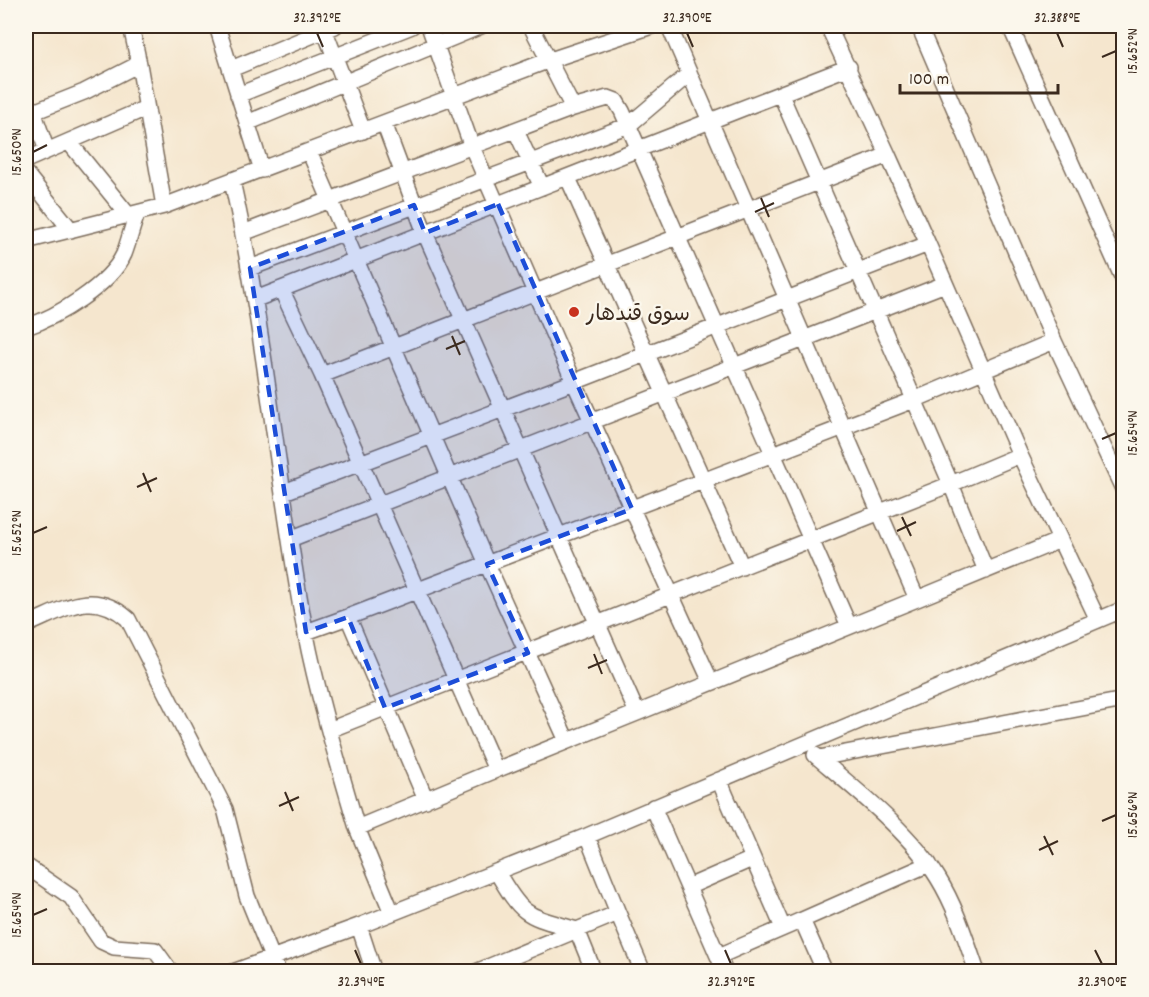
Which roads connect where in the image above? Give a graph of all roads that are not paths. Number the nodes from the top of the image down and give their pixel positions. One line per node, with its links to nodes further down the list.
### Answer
1 (131, 26): 16 (street)
2 (217, 26): 18 (street)
3 (412, 26): 14 (street)
4 (429, 26): 13 (street)
5 (481, 26): 13 (street)
6 (531, 26): 15 (street)
7 (652, 26): 15 (street)
8 (669, 26): 19 (street)
9 (828, 26): 17 (street)
10 (919, 26): 77 (street)
11 (1010, 26): 66 (street)
12 (328, 27): 14 (street); 18 (street)
13 (436, 46): 20 (street); 23 (street)
14 (336, 57): 20 (street); 21 (street)
15 (547, 61): 23 (street); 25 (street)
16 (139, 64): 24 (street); 26 (street)
17 (849, 67): 22 (street); 38 (street)
18 (231, 69): 21 (street)
19 (689, 74): 27 (street); 30 (street)
20 (346, 82): 28 (street); 31 (street)
21 (238, 95): 28 (street)
22 (781, 95): 27 (street); 47 (street)
23 (453, 96): 29 (street); 34 (street)
24 (146, 108): 33 (street); 52 (street)
25 (573, 108): 30 (street); 32 (street)
26 (29, 113): 36 (street)
27 (710, 121): 35 (street); 53 (street)
28 (246, 123): 41 (street)
29 (384, 123): 31 (street); 42 (street)
30 (629, 125): 35 (street); 40 (street)
31 (363, 131): 37 (street)
32 (516, 131): 34 (street); 40 (street)
33 (69, 142): 36 (street); 54 (street)
34 (472, 147): 42 (street); 44 (street)
35 (639, 149): 45 (street); 59 (street)
36 (47, 151): 39 (street)
37 (309, 151): 41 (street); 49 (street)
38 (888, 154): 47 (street); 61 (street)
39 (26, 160)
40 (530, 161): 44 (street); 48 (street)
41 (262, 170): 46 (street)
42 (403, 173): 49 (street); 51 (street)
43 (26, 174): 55 (street)
44 (486, 177): 50 (street); 51 (street)
45 (568, 178): 48 (street); 63 (street)
46 (232, 181): 52 (street); 57 (street)
47 (819, 181): 53 (street); 65 (street)
48 (542, 188): 50 (street)
49 (329, 201): 56 (street); 57 (street)
50 (498, 204): 58 (street); 69 (street)
51 (414, 205): 56 (street); 58 (street)
52 (164, 206): 54 (street)
53 (748, 210): 59 (street); 71 (street)
54 (133, 215): 55 (street); 74 (street)
55 (71, 230): 60 (street)
56 (342, 231): 62 (street); 64 (street)
57 (243, 233): 64 (street)
58 (425, 233): 62 (street); 73 (street)
59 (677, 238): 63 (street); 75 (street)
60 (26, 242)
61 (928, 244): 65 (street); 67 (street)
62 (355, 261): 68 (street); 78 (street)
63 (608, 266): 69 (street); 79 (street)
64 (250, 268): 70 (street)
65 (858, 272): 71 (street); 72 (street)
66 (1124, 281)
67 (945, 284): 72 (street); 81 (street)
68 (280, 289): 70 (street); 82 (street)
69 (534, 293): 73 (street); 83 (street)
70 (256, 299): 98 (street)
71 (786, 300): 75 (street); 76 (street)
72 (875, 310): 76 (street); 85 (street)
73 (465, 321): 78 (street); 86 (street)
74 (26, 327)
75 (717, 328): 79 (street); 80 (street)
76 (803, 339): 80 (street); 88 (street)
77 (1054, 341): 81 (street); 97 (street)
78 (393, 348): 82 (street); 89 (street)
79 (647, 354): 83 (street); 84 (street)
80 (734, 366): 84 (street); 91 (street)
81 (983, 371): 85 (street); 92 (street)
82 (322, 375): 93 (street)
83 (574, 382): 86 (street); 87 (street)
84 (663, 392): 87 (street); 95 (street)
85 (914, 400): 88 (street); 96 (street)
86 (504, 409): 89 (street); 90 (street)
87 (593, 422): 90 (street); 100 (street)
88 (842, 426): 91 (street); 101 (street)
89 (433, 437): 93 (street); 94 (street)
90 (522, 450): 94 (street); 102 (street)
91 (774, 454): 95 (street); 104 (street)
92 (1020, 455): 96 (street); 105 (street)
93 (362, 463): 98 (street); 99 (street)
94 (450, 477): 99 (street); 106 (street)
95 (703, 482): 100 (street); 107 (street)
96 (951, 484): 101 (street); 108 (street)
97 (1124, 491)
98 (284, 492): 103 (street)
99 (380, 506): 103 (street); 109 (street)
100 (632, 509): 102 (street); 110 (street)
101 (879, 511): 104 (street); 111 (street)
102 (560, 537): 106 (street); 115 (street)
103 (290, 539): 118 (street)
104 (811, 540): 107 (street); 117 (street)
105 (1060, 540): 108 (street); 114 (street)
106 (487, 564): 109 (street); 119 (street)
107 (742, 567): 110 (street)
108 (986, 571): 111 (street)
109 (417, 591): 113 (street); 120 (street)
110 (672, 595): 115 (street); 121 (street)
111 (917, 599): 117 (street)
112 (1124, 609): 114 (street)
113 (348, 617): 118 (street); 123 (street)
114 (1098, 620): 127 (street)
115 (598, 625): 119 (street); 124 (street)
116 (26, 626): 146 (street)
117 (849, 626): 121 (street)
118 (306, 632): 125 (street)
119 (528, 653): 120 (street); 126 (street)
120 (456, 681): 123 (street); 129 (street)
121 (711, 682): 124 (street)
122 (1124, 700): 128 (street)
123 (385, 708): 125 (street); 131 (street)
124 (637, 712): 126 (street)
125 (329, 730): 133 (street)
126 (567, 741): 129 (street)
127 (803, 745): 128 (street); 130 (street)
128 (819, 758): 136 (street)
129 (496, 770): 131 (street)
130 (719, 780): 132 (street); 135 (street)
131 (426, 800): 133 (street)
132 (653, 807): 134 (street); 139 (street)
133 (357, 828): 140 (street)
134 (586, 836): 138 (street); 141 (street)
135 (752, 859): 139 (street); 144 (street)
136 (929, 864): 142 (street); 157 (street)
137 (26, 866): 148 (street)
138 (496, 872): 140 (street); 145 (street)
139 (688, 887): 147 (street)
140 (392, 913): 143 (street)
141 (618, 914): 145 (street); 154 (street)
142 (802, 920): 144 (street); 156 (street)
143 (359, 926): 146 (street); 151 (street)
144 (783, 928): 147 (street)
145 (577, 930): 152 (street); 153 (street)
146 (272, 957): 149 (street); 150 (street)
147 (719, 957): 155 (street)
148 (171, 972)
149 (233, 972)
150 (278, 972)
151 (374, 972)
152 (476, 972)
153 (594, 972)
154 (643, 972)
155 (725, 972)
156 (825, 972)
157 (977, 972)

